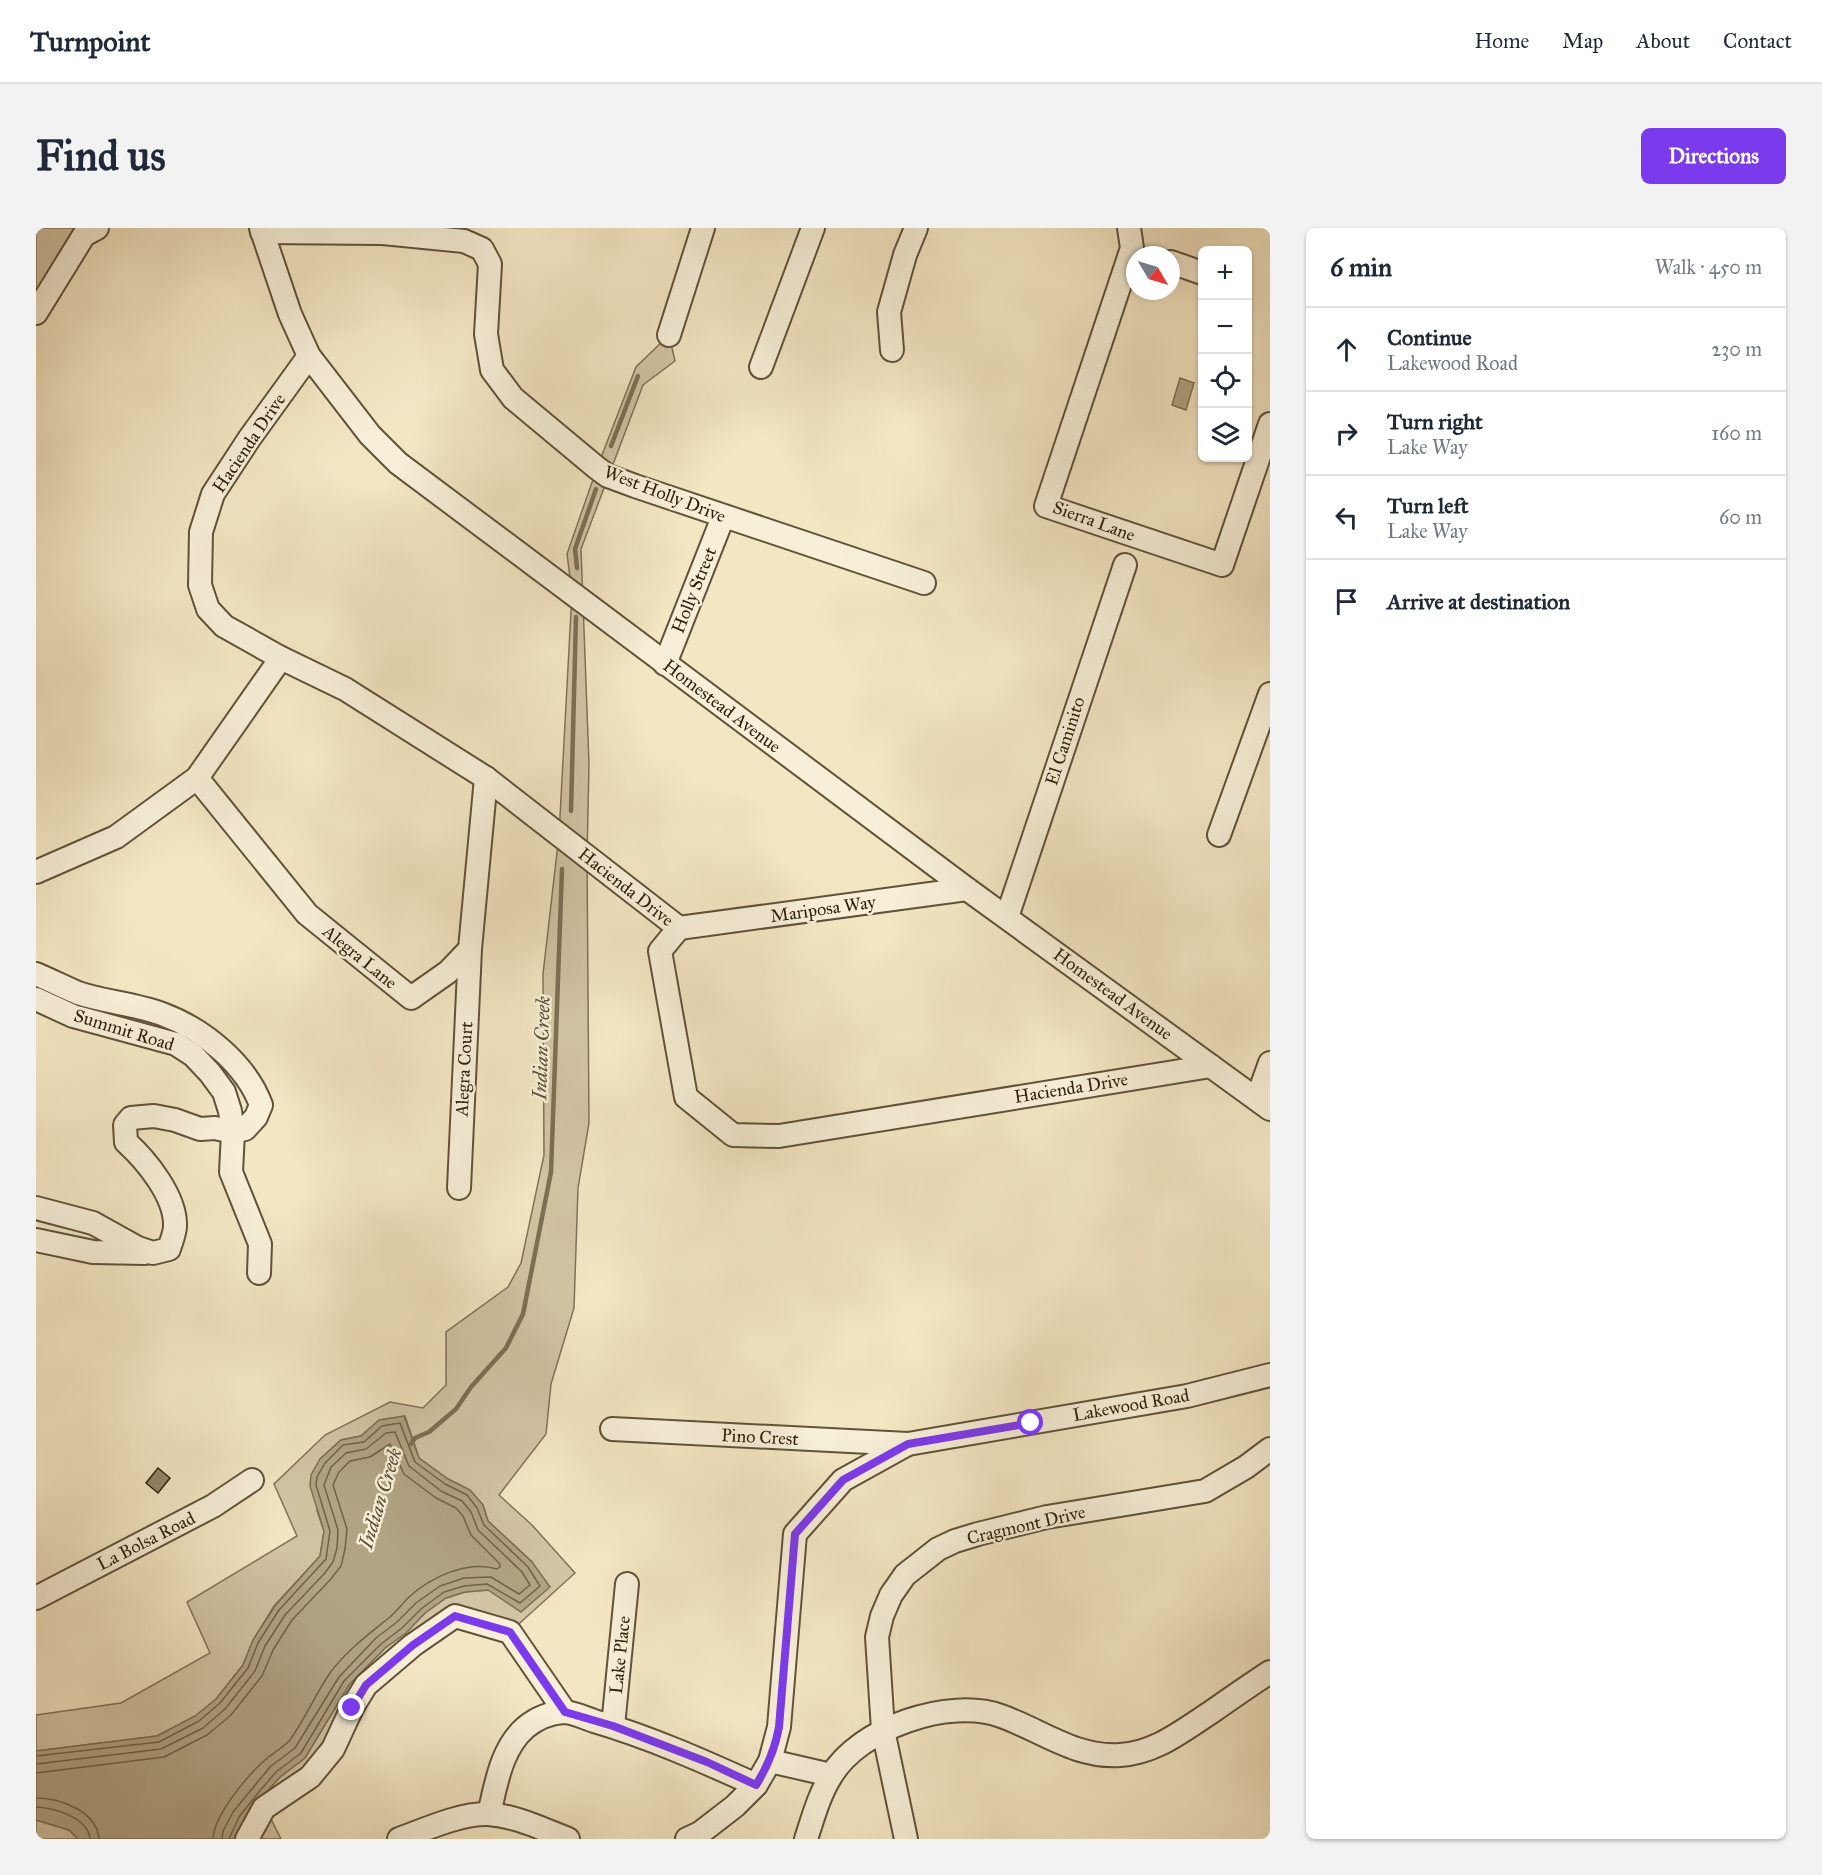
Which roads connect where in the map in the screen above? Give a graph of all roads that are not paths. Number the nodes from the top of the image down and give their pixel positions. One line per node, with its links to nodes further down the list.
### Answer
1 (97, 228): 9 (street)
2 (703, 228): 10 (street)
3 (813, 228): 13 (street)
4 (916, 228): 11 (street)
5 (262, 230): 12 (street, Homestead Avenue); 15 (street, West Holly Drive)
6 (1137, 244): 14 (street, Sierra Lane)
7 (1180, 265): 8 (street)
8 (1198, 271)
9 (36, 313)
10 (669, 335)
11 (892, 350)
12 (309, 356): 18 (street, Hacienda Drive); 19 (street, Homestead Avenue)
13 (762, 367)
14 (1270, 424)
15 (723, 517): 17 (street, West Holly Drive); 19 (street, Holly Street)
16 (1125, 566): 26 (street, El Caminito)
17 (924, 583)
18 (281, 658): 21 (street); 22 (street, Hacienda Drive)
19 (665, 664): 25 (street, Homestead Avenue)
20 (1270, 694): 23 (street)
21 (197, 778): 24 (street); 28 (street, Alegra Lane)
22 (486, 778): 27 (street, Hacienda Drive); 28 (street)
23 (1220, 835)
24 (36, 872)
25 (967, 889): 26 (street, Homestead Avenue); 27 (street, Mariposa Way)
26 (1007, 917): 32 (street, Homestead Avenue)
27 (679, 928): 32 (street, Hacienda Drive)
28 (470, 949): 35 (street, Alegra Court)
29 (36, 974): 34 (street)
30 (36, 999): 34 (street, Summit Road)
31 (1270, 1063): 33 (street)
32 (1211, 1066): 33 (street, Homestead Avenue)
33 (1263, 1104)
34 (232, 1132): 38 (street); 39 (street, Summit Road)
35 (459, 1188)
36 (36, 1208): 38 (street)
37 (36, 1240): 38 (street)
38 (153, 1253)
39 (259, 1273)
40 (1270, 1375): 42 (street, Lakewood Road)
41 (612, 1429): 42 (street, Pino Crest)
42 (908, 1444): 51 (street, Lakewood Road)
43 (1270, 1449): 50 (street, Cragmont Drive)
44 (252, 1480): 46 (street, La Bolsa Road)
45 (627, 1584): 49 (street, Lake Place)
46 (36, 1598)
47 (1270, 1672): 50 (street)
48 (565, 1712): 49 (street); 54 (street); 55 (street)
49 (613, 1726): 53 (street)
50 (883, 1730): 52 (street); 60 (street, Cragmont Drive)
51 (770, 1761): 52 (street); 53 (street, Lakewood Road)
52 (831, 1775): 59 (street)
53 (756, 1785): 58 (street, Lakewood Road)
54 (489, 1814): 56 (street); 57 (street)
55 (247, 1839)
56 (399, 1839)
57 (568, 1839)
58 (687, 1839)
59 (806, 1839)
60 (906, 1839)

